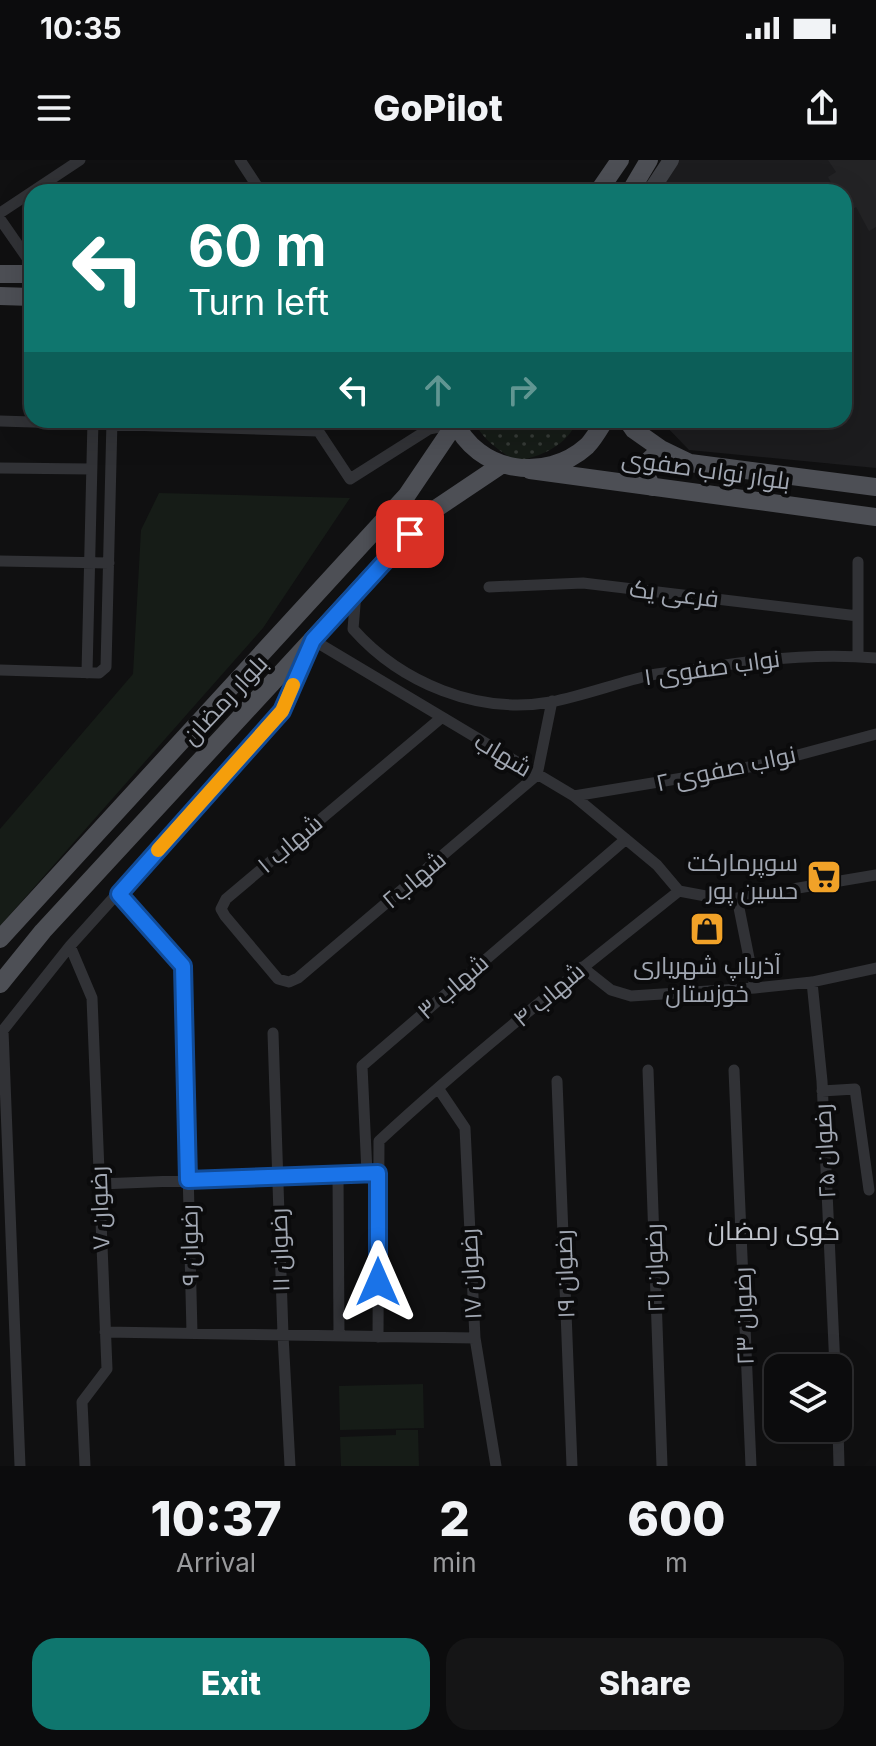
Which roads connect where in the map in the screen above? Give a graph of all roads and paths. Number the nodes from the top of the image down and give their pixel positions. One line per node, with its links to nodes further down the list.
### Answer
1 (80, 160): 6 (street)
2 (240, 160): 7 (street)
3 (620, 160): 8 (main road)
4 (649, 160): 9 (main road)
5 (671, 160): 10 (street)
6 (46, 184)
7 (252, 184)
8 (604, 184)
9 (635, 184)
10 (655, 184)
11 (24, 199): 12 (street)
12 (0, 216): 13 (street)
13 (24, 253)
14 (0, 274): 15 (main road)
15 (24, 274)
16 (0, 296): 17 (main road)
17 (24, 297)
18 (0, 421): 19 (street)
19 (24, 421)
20 (93, 428): 33 (street)
21 (112, 428): 41 (street)
22 (249, 428): 29 (street)
23 (316, 428): 29 (street)
24 (433, 428): 29 (street)
25 (450, 428): 53 (main road, بلوار رمضان)
26 (458, 428): 31 (main road)
27 (600, 428): 34 (main road)
28 (633, 428): 30 (main road, بلوار نواب صفوی)
29 (318, 431)
30 (661, 449): 35 (main road); 36 (main road, بلوار نواب صفوی)
31 (501, 465): 34 (main road, بلوار نواب صفوی); 43 (main road, بلوار رمضان)
32 (0, 468): 33 (street)
33 (91, 469): 40 (street)
34 (530, 470): 35 (main road, بلوار نواب صفوی)
35 (652, 487): 37 (main road, بلوار نواب صفوی)
36 (876, 487)
37 (876, 517)
38 (0, 561): 40 (street)
39 (858, 562): 44 (street)
40 (89, 563): 41 (street); 49 (street)
41 (109, 563): 49 (street)
42 (489, 587): 44 (street, فرعی یک)
43 (356, 592): 45 (main road, بلوار رمضان); 50 (street, نواب صفوی ۱)
44 (858, 616): 46 (street)
45 (313, 640): 51 (street, شهاب); 54 (main road, بلوار رمضان); 60 (street)
46 (858, 656): 47 (street, نواب صفوی ۱); 50 (street, نواب صفوی ۱)
47 (876, 658)
48 (0, 670): 49 (street)
49 (87, 673)
50 (552, 701): 55 (street)
51 (441, 718): 55 (street, شهاب); 66 (street, شهاب ۱)
52 (876, 734): 56 (street, نواب صفوی ۲)
53 (182, 740): 54 (main road); 62 (main road, بلوار رمضان)
54 (203, 759): 68 (main road, بلوار رمضان)
55 (537, 775): 56 (street, شهاب); 66 (street, شهاب۲)
56 (574, 796): 57 (street, شهاب)
57 (626, 839): 59 (street, شهاب); 77 (street, شهاب ۳)
58 (876, 875): 61 (street)
59 (679, 891): 61 (street); 64 (street, شهاب ۴)
60 (119, 894): 63 (street); 80 (street, رضوان ۹)
61 (737, 898): 69 (street)
62 (0, 939)
63 (70, 946): 70 (street); 81 (street, رضوان ۷)
64 (582, 967): 69 (street); 75 (street, شهاب ۴)
65 (876, 968): 67 (street)
66 (289, 982)
67 (812, 982): 69 (street); 76 (street, رضوان ۲۵)
68 (0, 984)
69 (755, 988)
70 (1, 1032): 91 (street)
71 (273, 1033): 79 (street, رضوان ۱۱)
72 (648, 1070): 96 (street, رضوان ۲۱)
73 (734, 1070): 97 (street, رضوان ۲۳)
74 (557, 1081): 95 (street, رضوان ۱۹)
75 (438, 1088): 77 (street, شهاب ۴); 88 (street, رضوان ۱۷)
76 (822, 1091): 82 (street); 89 (street, رضوان ۲۵)
77 (372, 1173): 78 (street); 87 (street)
78 (338, 1174): 79 (street); 86 (street)
79 (277, 1177): 80 (street); 85 (street, رضوان ۱۱)
80 (188, 1180): 81 (street); 84 (street, رضوان ۹)
81 (100, 1184): 83 (street, رضوان ۷)
82 (869, 1190)
83 (105, 1332): 84 (street); 92 (street, رضوان ۷)
84 (192, 1333): 85 (street)
85 (283, 1335): 86 (street); 93 (street, رضوان ۱۱)
86 (339, 1336): 87 (street)
87 (378, 1337): 88 (street)
88 (475, 1338): 94 (street, رضوان ۱۷)
89 (834, 1354)
90 (838, 1442): 98 (street)
91 (20, 1466)
92 (85, 1466)
93 (290, 1466)
94 (496, 1466)
95 (572, 1466)
96 (662, 1466)
97 (751, 1466)
98 (839, 1466)

